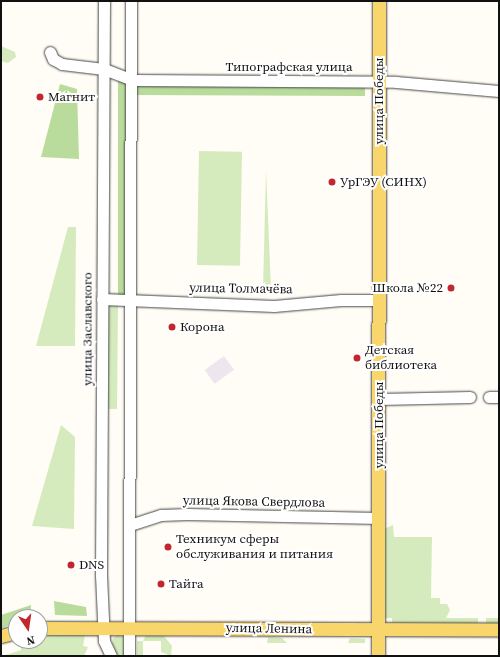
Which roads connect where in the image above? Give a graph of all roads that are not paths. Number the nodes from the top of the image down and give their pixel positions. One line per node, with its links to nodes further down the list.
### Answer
1 (104, 1): 5 (street, улица Заславского)
2 (132, 1): 6 (street)
3 (379, 1): 7 (main road, улица Победы)
4 (50, 52): 5 (street, Типографская улица)
5 (104, 69): 6 (street, Типографская улица); 9 (street, улица Заславского)
6 (133, 80): 7 (street, Типографская улица); 10 (street)
7 (378, 81): 8 (street, Типографская улица); 11 (main road, улица Победы)
8 (499, 91)
9 (102, 299): 10 (street, улица Толмачёва); 16 (street, улица Заславского)
10 (132, 299): 11 (street, улица Толмачёва); 15 (street)
11 (379, 300): 13 (main road, улица Победы)
12 (470, 397): 13 (street)
13 (380, 399): 14 (main road, улица Победы)
14 (379, 518): 15 (street, улица Якова Свердлова); 20 (main road, улица Победы)
15 (130, 525): 18 (street)
16 (103, 627): 17 (main road, улица Ленина); 18 (main road, улица Ленина); 21 (street, улица Заславского)
17 (48, 628)
18 (129, 628): 20 (main road, улица Ленина); 22 (street)
19 (499, 630): 20 (main road, улица Ленина)
20 (378, 631): 23 (main road, улица Победы)
21 (111, 656)
22 (130, 656)
23 (378, 656)

